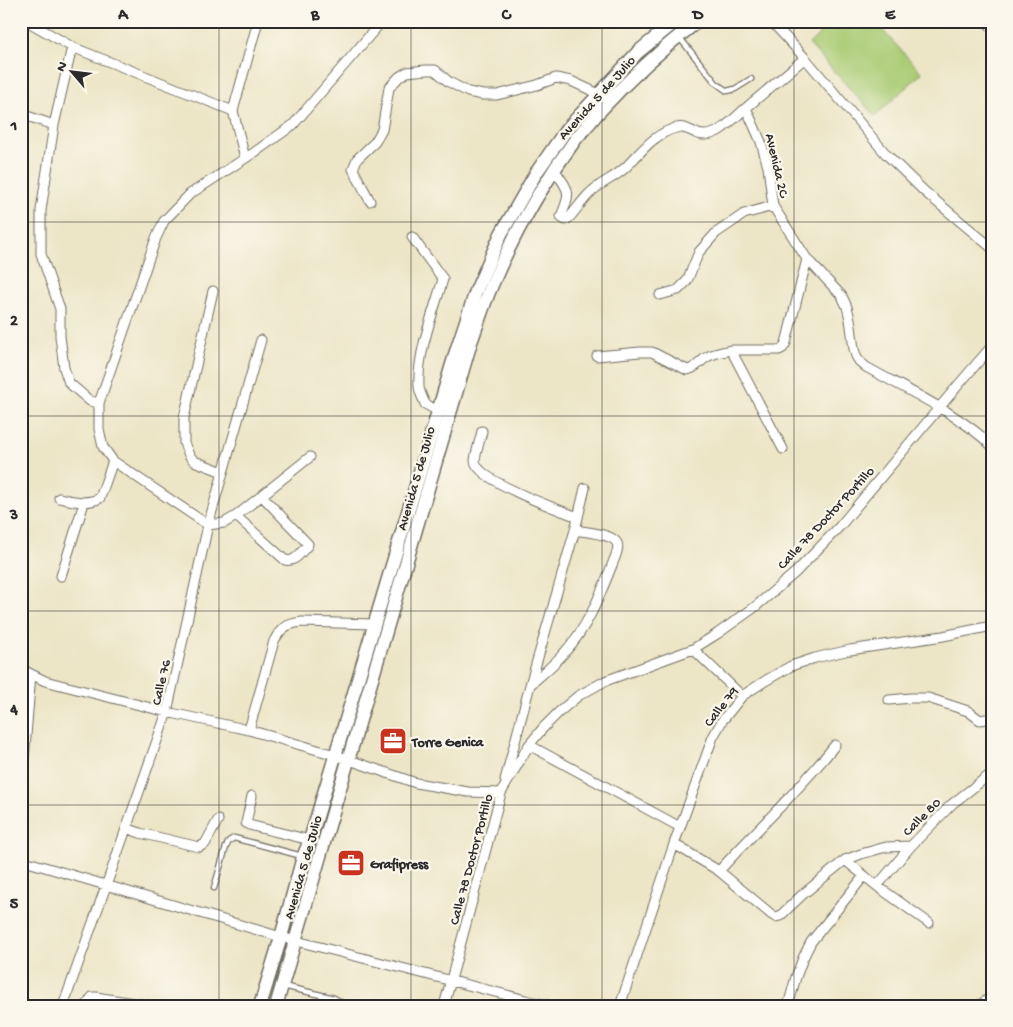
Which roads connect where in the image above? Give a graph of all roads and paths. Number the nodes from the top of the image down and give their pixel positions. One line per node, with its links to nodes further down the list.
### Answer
1 (27, 21): 10 (street)
2 (258, 21): 15 (street)
3 (382, 21): 18 (street)
4 (676, 21): 13 (main road, Avenida 5 de Julio)
5 (698, 21): 9 (main road, Avenida 5 de Julio)
6 (771, 21): 11 (street)
7 (988, 21): 8 (street)
8 (992, 28)
9 (678, 36): 12 (lane); 19 (main road, Avenida 5 de Julio)
10 (72, 47): 15 (street); 17 (street)
11 (805, 58): 14 (street); 23 (street)
12 (751, 79)
13 (599, 94): 20 (street); 33 (main road, Avenida 5 de Julio)
14 (746, 108): 19 (street); 21 (street, Avenida 2C)
15 (233, 111): 18 (street)
16 (21, 114): 17 (street)
17 (54, 125): 31 (street)
18 (245, 158): 31 (street)
19 (554, 170): 63 (main road, Avenida 5 de Julio)
20 (370, 201)
21 (774, 206): 24 (street, Avenida 2C); 26 (street)
22 (412, 237): 33 (street)
23 (992, 248)
24 (807, 259): 29 (street); 32 (street, Avenida 2C)
25 (213, 292): 39 (street)
26 (660, 294)
27 (261, 340): 39 (street, Calle 76)
28 (992, 346): 32 (street, Calle 78 Doctor Portillo)
29 (731, 350): 30 (street); 36 (street)
30 (597, 356)
31 (99, 403): 38 (street)
32 (939, 407): 35 (street, Avenida 2C); 51 (street, Calle 78 Doctor Portillo)
33 (438, 411): 49 (main road, Avenida 5 de Julio)
34 (482, 431): 45 (street)
35 (992, 446)
36 (783, 450)
37 (310, 457): 41 (street)
38 (113, 462): 43 (street); 46 (street)
39 (223, 472): 46 (street, Calle 76)
40 (585, 488): 45 (street)
41 (262, 496): 44 (street); 44 (street)
42 (59, 498): 43 (street)
43 (84, 503): 48 (street)
44 (236, 516): 46 (street)
45 (578, 517): 47 (street)
46 (208, 526): 57 (street, Calle 76)
47 (575, 530): 54 (street); 54 (street)
48 (61, 576)
49 (374, 624): 59 (street); 62 (main road, Avenida 5 de Julio)
50 (992, 626): 55 (street, Calle 79)
51 (693, 649): 55 (street); 60 (street, Calle 78 Doctor Portillo)
52 (21, 669): 53 (street)
53 (30, 674): 57 (street); 67 (street)
54 (530, 685): 65 (street)
55 (742, 696): 69 (street, Calle 79)
56 (889, 700): 58 (street)
57 (167, 712): 59 (street); 70 (street, Calle 76)
58 (992, 718)
59 (249, 730): 62 (street)
60 (529, 745): 65 (street, Calle 78 Doctor Portillo); 69 (street)
61 (835, 745): 77 (street)
62 (335, 755): 63 (street); 71 (main road, Avenida 5 de Julio)
63 (348, 760): 65 (street); 84 (main road, Avenida 5 de Julio)
64 (992, 773): 73 (street, Calle 80)
65 (502, 793): 85 (street, Calle 78 Doctor Portillo)
66 (252, 796): 71 (street)
67 (21, 797)
68 (218, 820): 70 (street)
69 (680, 827): 72 (street, Calle 79)
70 (126, 828): 79 (street, Calle 76)
71 (310, 840): 74 (main road, Avenida 5 de Julio)
72 (674, 844): 77 (street); 96 (street, Calle 79)
73 (911, 846): 76 (street); 80 (street, Calle 80)
74 (304, 857): 81 (lane); 83 (main road, Avenida 5 de Julio)
75 (21, 860): 79 (street)
76 (845, 860): 77 (street); 78 (street)
77 (719, 872)
78 (864, 876): 80 (street); 97 (street)
79 (106, 886): 83 (street); 88 (street, Calle 76)
80 (877, 886): 82 (street)
81 (214, 888)
82 (929, 922)
83 (281, 936): 84 (street); 91 (main road, Avenida 5 de Julio)
84 (296, 940): 85 (street); 86 (main road, Avenida 5 de Julio)
85 (451, 980): 94 (street, Calle 78 Doctor Portillo); 95 (street)
86 (282, 985): 92 (main road, Avenida 5 de Julio); 93 (lane)
87 (992, 997): 98 (street)
88 (63, 1006)
89 (86, 1006): 90 (street)
90 (152, 1006)
91 (260, 1006)
92 (276, 1006)
93 (344, 1006)
94 (444, 1006)
95 (553, 1006)
96 (620, 1006)
97 (788, 1006)
98 (978, 1006)

